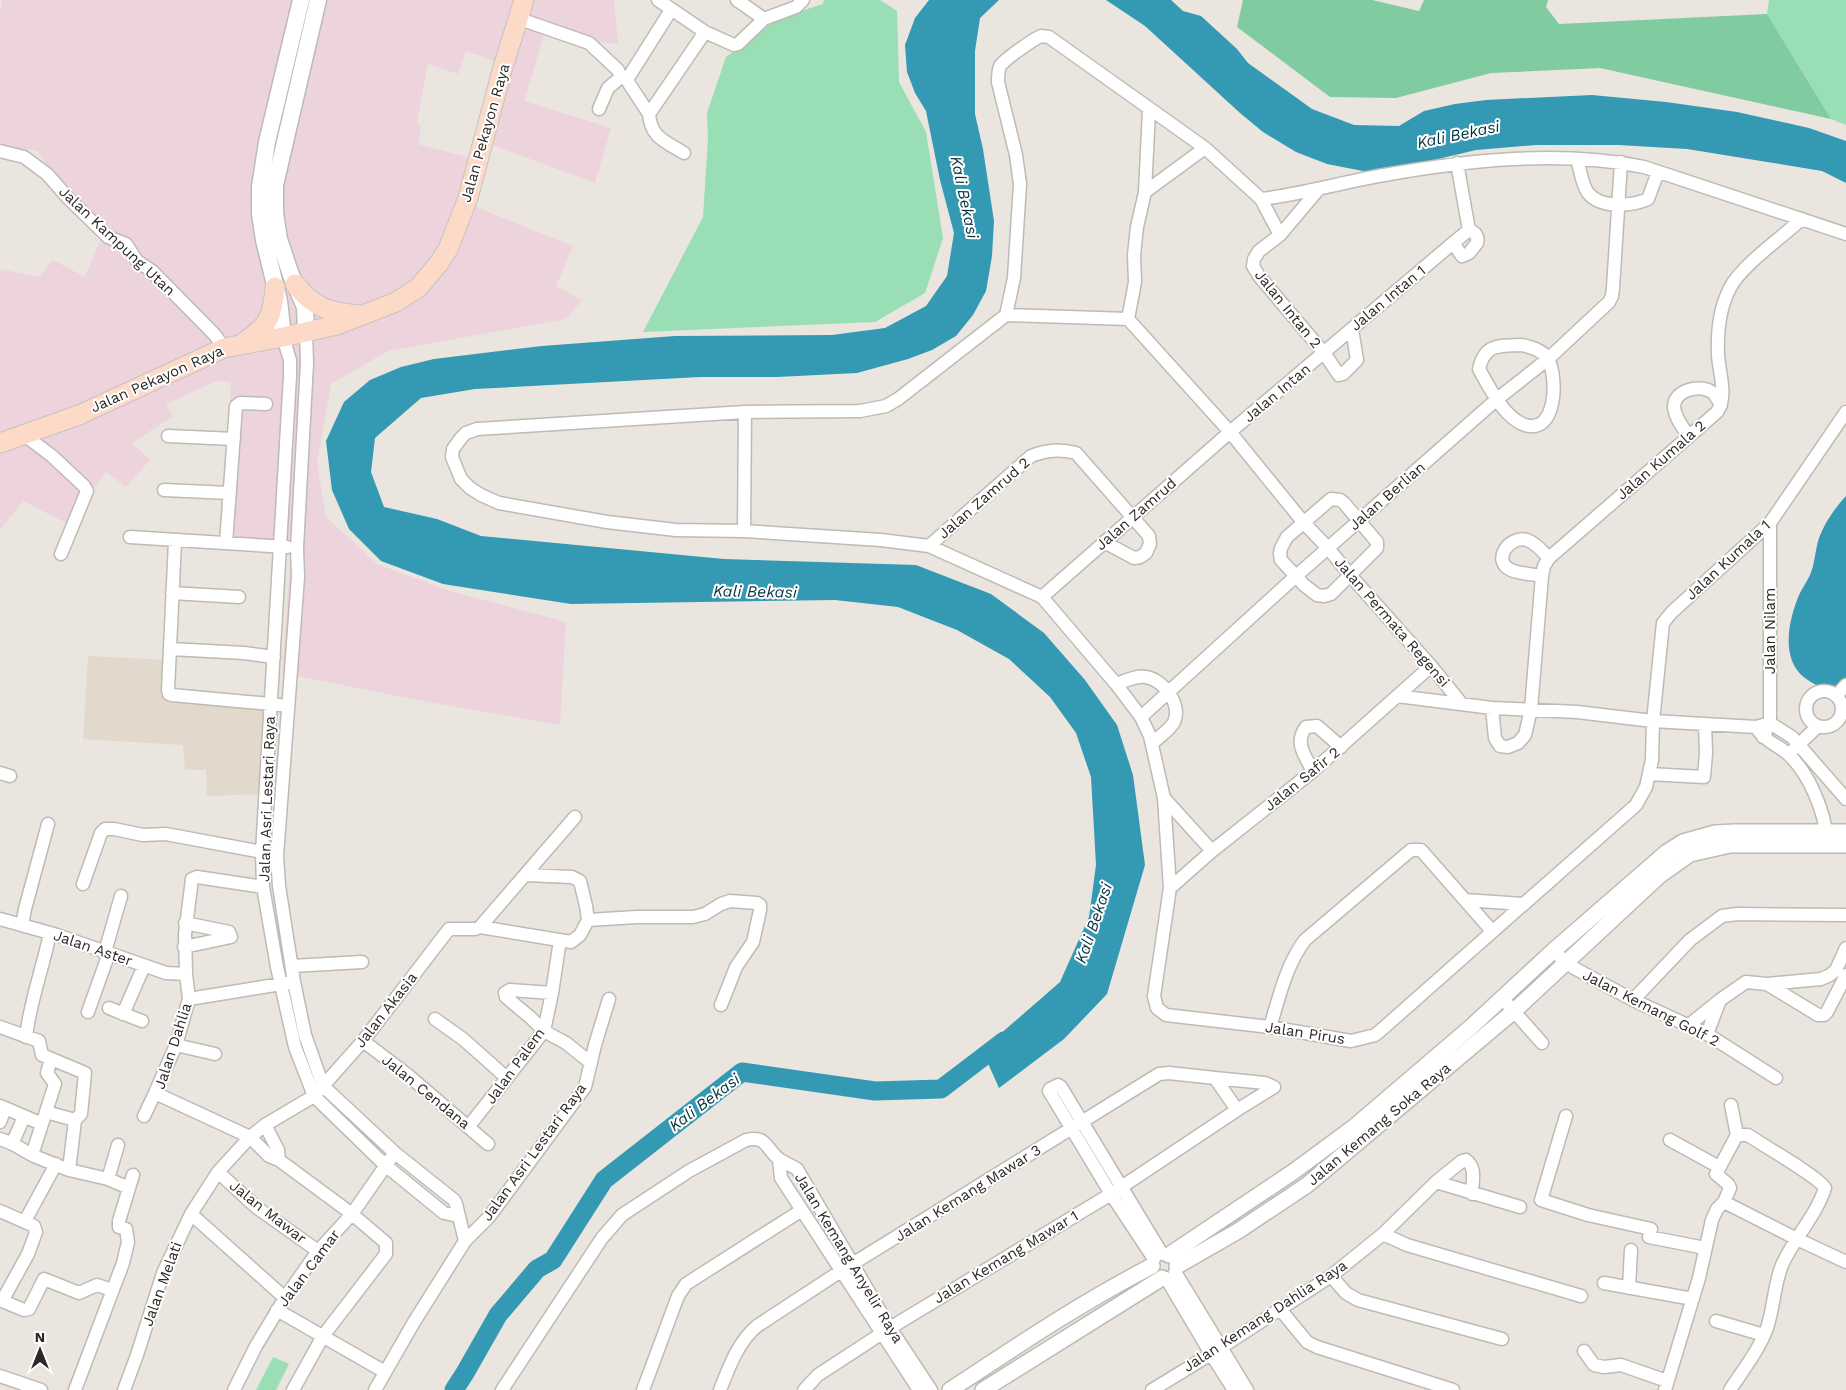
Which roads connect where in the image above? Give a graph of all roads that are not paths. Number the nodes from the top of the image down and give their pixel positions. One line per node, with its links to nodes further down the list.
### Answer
1 (301, 0): 14 (main road)
2 (318, 0): 15 (main road)
3 (524, 0): 8 (main road, Jalan Pekayon Raya)
4 (658, 0): 7 (street)
5 (737, 0): 9 (street)
6 (803, 0): 9 (street)
7 (671, 10): 10 (street); 13 (street)
8 (517, 18): 11 (street); 35 (main road, Jalan Pekayon Raya)
9 (764, 18): 10 (street)
10 (705, 32): 13 (street)
11 (599, 109)
12 (1149, 110): 16 (street); 24 (street); 34 (street)
13 (649, 114): 18 (street)
14 (267, 142): 15 (main road); 33 (main road)
15 (283, 146): 32 (main road)
16 (1205, 148): 24 (street); 25 (street)
17 (0, 151): 40 (street, Jalan Kampung Utan)
18 (684, 153)
19 (1577, 158): 20 (street); 21 (street); 26 (street)
20 (1621, 162): 22 (street); 26 (street)
21 (1457, 163): 23 (street); 28 (street)
22 (1658, 172): 26 (street); 27 (street)
23 (1318, 190): 25 (street); 30 (street)
24 (1145, 192): 36 (street)
25 (1261, 200): 30 (street)
26 (1619, 206): 42 (street, Jalan Berlian)
27 (1802, 219): 29 (street); 47 (street)
28 (1469, 230): 31 (street, Jalan Intan 1); 31 (street)
29 (1846, 234)
30 (1280, 235): 41 (street, Jalan Intan 2)
31 (1453, 243): 37 (street, Jalan Intan 1)
32 (298, 289): 33 (main road); 35 (main road); 38 (main road)
33 (277, 294): 39 (main road); 40 (main road)
34 (1006, 315): 36 (street); 48 (street)
35 (361, 316): 38 (main road, Jalan Pekayon Raya)
36 (1128, 319): 50 (street, Jalan Permata Regensi)
37 (1352, 329): 41 (street, Jalan Intan 1); 41 (street, Jalan Intan 2)
38 (306, 332): 39 (main road, Jalan Pekayon Raya); 44 (street, Jalan Asri Lestari Raya)
39 (283, 337): 40 (main road, Jalan Pekayon Raya); 43 (street, Jalan Asri Lestari Raya)
40 (233, 346): 51 (main road, Jalan Pekayon Raya)
41 (1324, 353): 50 (street, Jalan Intan)
42 (1548, 359): 45 (street, Jalan Berlian); 45 (street); 45 (street)
43 (290, 376): 44 (street); 56 (street, Jalan Asri Lestari Raya)
44 (306, 376): 57 (street, Jalan Asri Lestari Raya)
45 (1496, 400): 61 (street, Jalan Berlian)
46 (266, 404): 54 (street)
47 (1721, 405): 53 (street, Jalan Kumala 2); 53 (street)
48 (745, 412): 64 (street); 64 (street)
49 (1846, 412): 63 (street, Jalan Kumala 1)
50 (1230, 432): 60 (street, Jalan Zamrud); 62 (street, Jalan Permata Regensi)
51 (23, 434): 55 (main road, Jalan Pekayon Raya); 73 (street)
52 (168, 436): 54 (street)
53 (1689, 436): 74 (street, Jalan Kumala 2)
54 (234, 439): 59 (street)
55 (0, 443)
56 (285, 443): 57 (street); 69 (street, Jalan Asri Lestari Raya)
57 (302, 445): 71 (street, Jalan Asri Lestari Raya)
58 (164, 490): 59 (street)
59 (230, 493): 68 (street)
60 (1131, 518): 67 (street, Jalan Zamrud); 67 (street, Jalan Zamrud 2); 70 (street, Jalan Zamrud 2)
61 (1359, 520): 62 (street); 72 (street, Jalan Berlian); 75 (street)
62 (1304, 523): 72 (street, Jalan Permata Regensi); 76 (street)
63 (1770, 523): 94 (street, Jalan Kumala 1); 95 (street, Jalan Nilam)
64 (744, 530): 70 (street)
65 (130, 537): 66 (street)
66 (175, 541): 68 (street); 78 (street)
67 (1104, 542): 80 (street, Jalan Zamrud)
68 (226, 543): 69 (street)
69 (280, 546): 71 (street); 82 (street, Jalan Asri Lestari Raya)
70 (929, 546): 80 (street)
71 (297, 548): 90 (street, Jalan Asri Lestari Raya)
72 (1328, 548): 75 (street, Jalan Permata Regensi); 76 (street, Jalan Berlian)
73 (61, 554)
74 (1549, 558): 77 (street, Jalan Kumala 2); 77 (street)
75 (1350, 575): 76 (street); 83 (street, Jalan Permata Regensi)
76 (1295, 576): 86 (street, Jalan Berlian)
77 (1542, 576): 92 (street, Jalan Kumala 2)
78 (172, 593): 79 (street); 81 (street)
79 (239, 596)
80 (1042, 596): 84 (street, Jalan Pirus)
81 (171, 648): 82 (street); 88 (street)
82 (274, 657): 88 (street, Jalan Asri Lestari Raya)
83 (1432, 666): 87 (street, Jalan Safir 2); 89 (street, Jalan Permata Regensi)
84 (1116, 684): 86 (street); 93 (street, Jalan Pirus)
85 (1841, 690): 97 (street); 97 (street)
86 (1168, 692): 93 (street, Jalan Berlian); 100 (street)
87 (1397, 696): 89 (street); 101 (street, Jalan Safir 2)
88 (271, 703): 90 (street); 103 (street, Jalan Asri Lestari Raya)
89 (1461, 703): 91 (street)
90 (288, 706): 104 (street, Jalan Asri Lestari Raya)
91 (1492, 708): 92 (street); 92 (street, Jalan Kumala 2)
92 (1531, 710): 94 (street)
93 (1141, 717): 100 (street, Jalan Pirus)
94 (1653, 721): 96 (street); 106 (street, Jalan Pirus)
95 (1770, 723): 98 (street, Jalan Nilam); 99 (street)
96 (1705, 724): 98 (street); 106 (street)
97 (1813, 724): 99 (street)
98 (1759, 732): 102 (street)
99 (1796, 741): 102 (street); 108 (street)
100 (1152, 744): 107 (street, Jalan Pirus)
101 (1341, 747): 105 (street, Jalan Safir 2); 105 (street)
102 (1784, 752): 113 (street)
103 (267, 769): 104 (street); 116 (street, Jalan Asri Lestari Raya)
104 (283, 771): 130 (street, Jalan Asri Lestari Raya)
105 (1313, 771): 115 (street, Jalan Safir 2)
106 (1649, 774): 123 (street, Jalan Pirus)
107 (1164, 798): 115 (street); 120 (street, Jalan Pirus)
108 (1846, 799)
109 (575, 817): 117 (street)
110 (48, 824): 128 (street)
111 (1846, 832): 113 (street)
112 (1769, 838): 113 (street); 137 (street, Jalan Kemang Soka Raya); 140 (street, Jalan Kemang Soka Raya)
113 (1827, 838): 114 (street)
114 (1846, 845)
115 (1212, 851): 120 (street, Jalan Safir 2)
116 (262, 852): 118 (street); 119 (street, Jalan Asri Lestari Raya)
117 (526, 875): 126 (street); 129 (street)
118 (83, 884)
119 (263, 887): 127 (street, Jalan Dahlia); 131 (street, Jalan Asri Lestari Raya)
120 (1170, 888): 164 (street, Jalan Pirus)
121 (122, 896): 138 (street)
122 (1465, 900): 123 (street); 132 (street); 164 (street)
123 (1523, 904): 132 (street, Jalan Pirus)
124 (1846, 915): 153 (street)
125 (0, 919): 128 (street, Jalan Aster)
126 (588, 920): 134 (street); 155 (street)
127 (185, 923): 135 (street, Jalan Dahlia); 135 (street)
128 (22, 925): 133 (street, Jalan Aster)
129 (480, 927): 134 (street); 168 (street, Jalan Akasia)
130 (285, 929): 131 (street); 142 (street, Jalan Asri Lestari Raya)
131 (270, 932): 148 (street, Jalan Asri Lestari Raya)
132 (1492, 932): 164 (street, Jalan Pirus)
133 (50, 933): 138 (street, Jalan Aster); 167 (street)
134 (560, 940): 149 (street, Jalan Palem)
135 (184, 947): 143 (street, Jalan Dahlia)
136 (1846, 948): 144 (street)
137 (1553, 951): 140 (street, Jalan Kemang Golf 2); 151 (street, Jalan Kemang Soka Raya)
138 (107, 953): 141 (street, Jalan Aster); 158 (street)
139 (362, 962): 142 (street)
140 (1566, 963): 153 (street, Jalan Kemang Golf 2); 157 (street, Jalan Kemang Soka Raya)
141 (144, 966): 143 (street, Jalan Aster); 159 (street)
142 (292, 966): 146 (street, Jalan Asri Lestari Raya)
143 (186, 974): 152 (street, Jalan Dahlia)
144 (1830, 975): 145 (street); 147 (street)
145 (1844, 979): 147 (street)
146 (294, 982): 148 (street); 178 (street, Jalan Asri Lestari Raya)
147 (1768, 984): 154 (street)
148 (281, 985): 152 (street); 178 (street, Jalan Asri Lestari Raya)
149 (552, 994): 165 (street, Jalan Palem); 165 (street)
150 (609, 999): 173 (street, Jalan Asri Lestari Raya)
151 (1503, 999): 157 (street); 230 (street, Jalan Kemang Soka Raya)
152 (189, 1000): 170 (street, Jalan Dahlia)
153 (1633, 1000): 162 (street, Jalan Kemang Golf 2)
154 (1720, 1000): 162 (street); 166 (street)
155 (721, 1005)
156 (109, 1008): 159 (street)
157 (1514, 1011): 169 (street); 230 (street, Jalan Kemang Soka Raya)
158 (88, 1012)
159 (123, 1014): 161 (street)
160 (435, 1019): 174 (street)
161 (142, 1021)
162 (1689, 1025): 166 (street, Jalan Kemang Golf 2)
163 (0, 1027): 167 (street)
164 (1270, 1027)
165 (544, 1031): 173 (street); 174 (street, Jalan Palem)
166 (1707, 1034): 176 (street, Jalan Kemang Golf 2)
167 (26, 1037): 172 (street)
168 (363, 1042): 178 (street, Jalan Akasia); 191 (street, Jalan Cendana)
169 (1542, 1043)
170 (176, 1045): 171 (street); 179 (street, Jalan Dahlia)
171 (215, 1054)
172 (51, 1059): 186 (street); 187 (street)
173 (592, 1060): 224 (street, Jalan Asri Lestari Raya)
174 (507, 1078): 191 (street, Jalan Palem)
175 (1215, 1078): 182 (street); 182 (street, Jalan Kemang Mawar 1); 190 (street, Jalan Kemang Mawar 3)
176 (1776, 1078)
177 (1055, 1089): 190 (street)
178 (319, 1091): 189 (street, Jalan Melati); 199 (street, Jalan Asri Lestari Raya); 204 (street, Jalan Asri Lestari Raya)
179 (155, 1093): 183 (street); 193 (street, Jalan Dahlia)
180 (1731, 1105): 192 (street)
181 (3, 1107): 185 (street); 188 (street)
182 (1237, 1110): 212 (street, Jalan Kemang Mawar 1)
183 (144, 1116)
184 (1566, 1116): 225 (street)
185 (24, 1117): 186 (street); 196 (street)
186 (44, 1118): 187 (street); 200 (street)
187 (75, 1120): 206 (street)
188 (0, 1122)
189 (265, 1125): 193 (street, Jalan Melati); 202 (street)
190 (1077, 1125): 212 (street); 229 (street, Jalan Kemang Mawar 3)
191 (469, 1126): 197 (street, Jalan Cendana)
192 (1737, 1135): 205 (street); 223 (street)
193 (250, 1137): 202 (street, Jalan Dahlia); 207 (street, Jalan Melati)
194 (0, 1139): 196 (street)
195 (1670, 1140): 205 (street)
196 (12, 1144): 200 (street)
197 (488, 1144)
198 (118, 1145): 209 (street)
199 (396, 1153): 204 (street, Jalan Camar); 220 (street, Jalan Asri Lestari Raya)
200 (32, 1155): 203 (street)
201 (779, 1159): 216 (street, Jalan Kemang Anyelir Raya); 229 (street, Jalan Kemang Anyelir Raya); 259 (street)
202 (279, 1160): 219 (street, Jalan Dahlia)
203 (56, 1164): 206 (street); 221 (street)
204 (385, 1165): 219 (street, Jalan Camar); 220 (street, Jalan Asri Lestari Raya)
205 (1719, 1167): 214 (street)
206 (70, 1170): 209 (street)
207 (218, 1172): 218 (street, Jalan Melati); 227 (street, Jalan Mawar)
208 (133, 1175): 211 (street)
209 (108, 1179): 211 (street)
210 (1436, 1182): 213 (street); 213 (street, Jalan Kemang Dahlia Raya); 222 (street, Jalan Kemang Dahlia Raya)
211 (129, 1188): 235 (street)
212 (1116, 1190): 230 (street); 243 (street, Jalan Kemang Mawar 1)
213 (1472, 1194): 215 (street)
214 (1724, 1202): 223 (street); 225 (street)
215 (1520, 1207)
216 (802, 1210): 231 (street, Jalan Kemang Anyelir Raya); 260 (street)
217 (0, 1211): 221 (street)
218 (191, 1214): 237 (street); 255 (street, Jalan Melati)
219 (352, 1214): 227 (street, Jalan Camar); 245 (street, Jalan Dahlia)
220 (458, 1216): 224 (street, Jalan Asri Lestari Raya)
221 (25, 1222): 239 (street)
222 (1383, 1234): 232 (street, Jalan Kemang Dahlia Raya); 236 (street)
223 (1797, 1239): 228 (street); 244 (street)
224 (465, 1241): 249 (street, Jalan Asri Lestari Raya)
225 (1706, 1248): 238 (street)
226 (1631, 1250): 234 (street)
227 (318, 1251): 237 (street, Jalan Camar)
228 (1846, 1262)
229 (853, 1264): 231 (street, Jalan Kemang Mawar 3); 243 (street, Jalan Kemang Anyelir Raya)
230 (1165, 1266): 247 (street); 265 (street, Jalan Kemang Soka Raya); 266 (street, Jalan Kemang Soka Raya)
231 (841, 1271): 243 (street, Jalan Kemang Anyelir Raya); 261 (street, Jalan Kemang Mawar 3)
232 (1332, 1276): 240 (street, Jalan Kemang Dahlia Raya); 246 (street)
233 (1604, 1283): 234 (street)
234 (1629, 1288): 238 (street)
235 (112, 1290): 239 (street); 254 (street)
236 (1581, 1296)
237 (285, 1298): 241 (street, Jalan Camar)
238 (1693, 1299): 251 (street)
239 (1, 1301)
240 (1280, 1309): 247 (street, Jalan Kemang Dahlia Raya); 269 (street)
241 (277, 1310): 245 (street); 256 (street, Jalan Camar)
242 (1716, 1321): 244 (street)
243 (885, 1331): 262 (street, Jalan Kemang Mawar 1); 263 (street, Jalan Kemang Anyelir Raya); 264 (street, Jalan Kemang Anyelir Raya)
244 (1764, 1335): 270 (street)
245 (323, 1336): 249 (street); 257 (street, Jalan Dahlia)
246 (1502, 1339)
247 (1216, 1351): 252 (street, Jalan Kemang Dahlia Raya); 267 (street); 268 (street)
248 (1584, 1351): 251 (street)
249 (386, 1372): 258 (street, Jalan Asri Lestari Raya)
250 (0, 1376): 253 (street)
251 (1666, 1386)
252 (1160, 1388)
253 (41, 1390)
254 (75, 1390)
255 (124, 1390)
256 (234, 1390)
257 (293, 1390)
258 (375, 1390)
259 (502, 1390)
260 (643, 1390)
261 (720, 1390)
262 (804, 1390)
263 (918, 1390)
264 (931, 1390)
265 (950, 1390)
266 (983, 1390)
267 (1234, 1390)
268 (1247, 1390)
269 (1453, 1390)
270 (1730, 1390)

